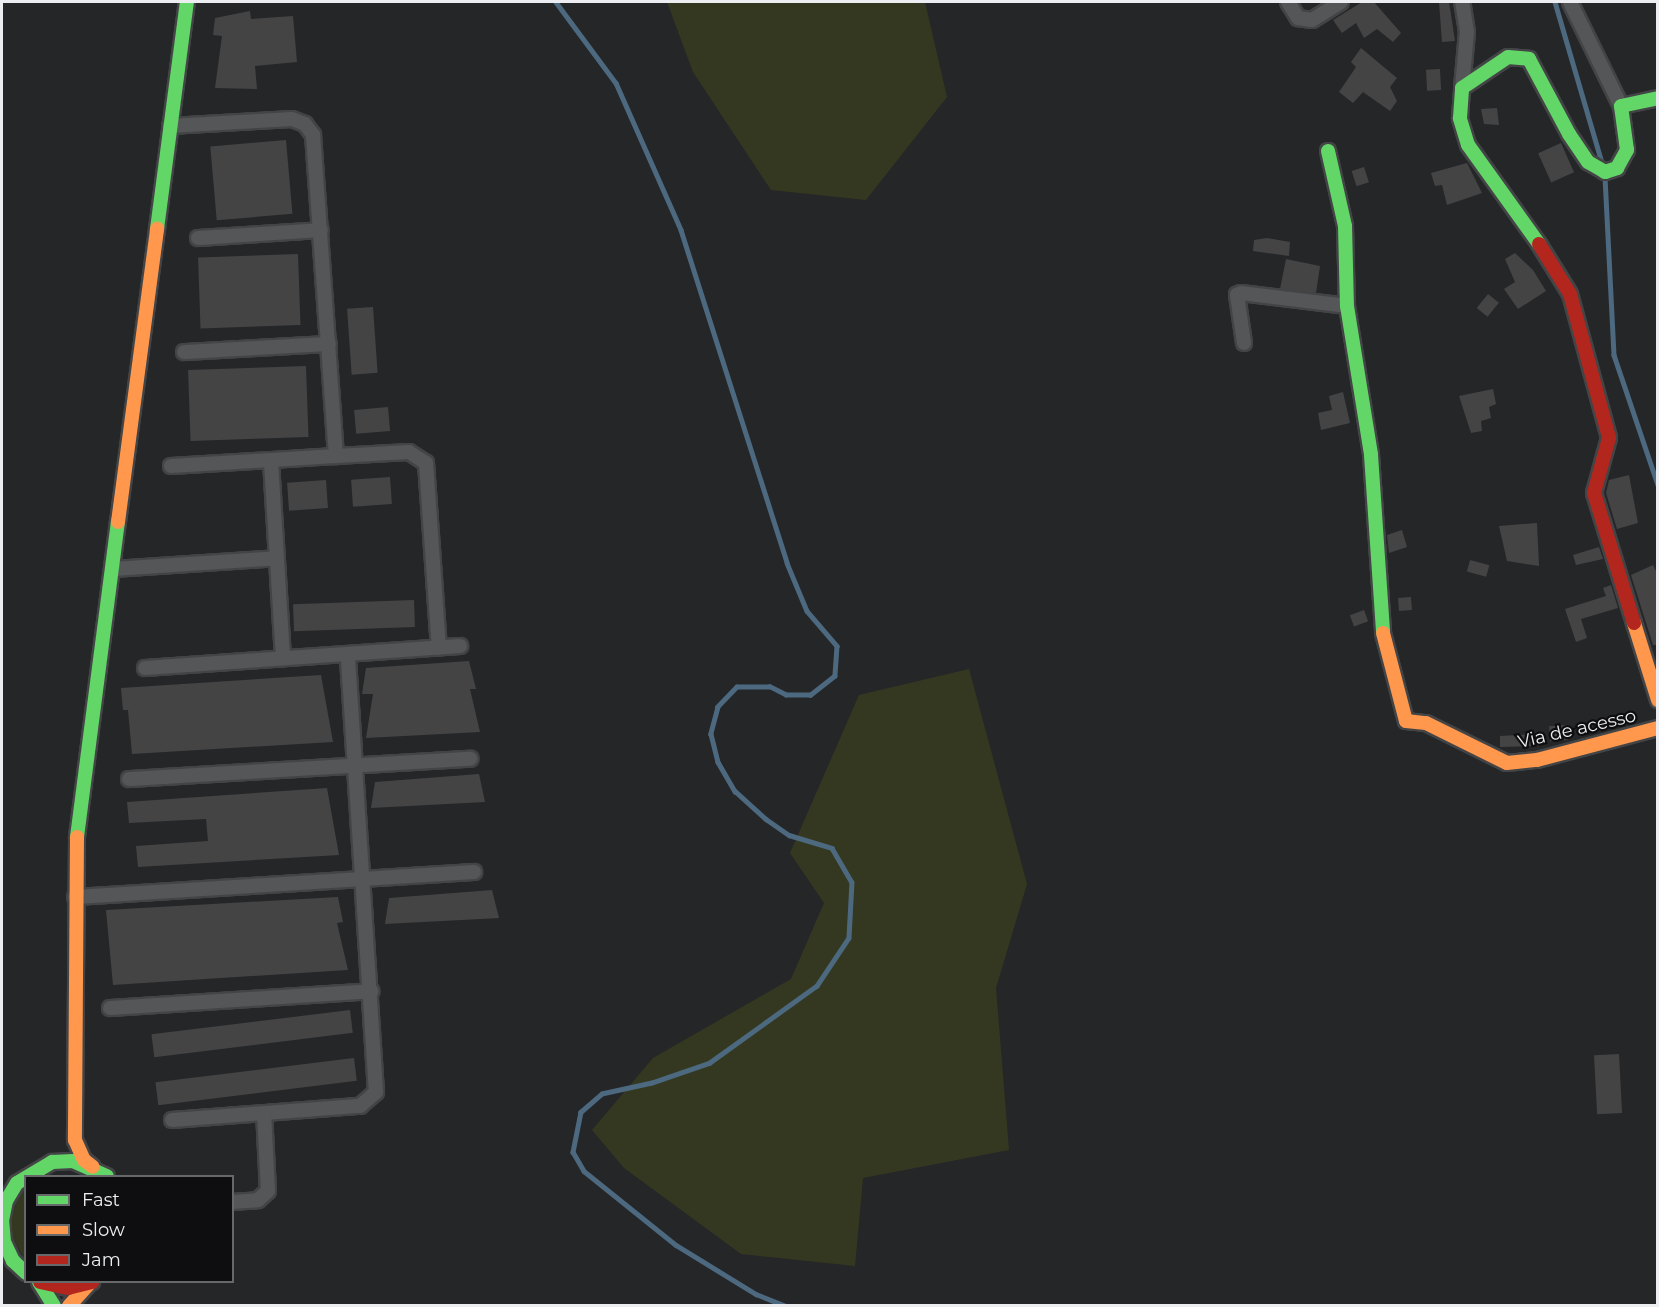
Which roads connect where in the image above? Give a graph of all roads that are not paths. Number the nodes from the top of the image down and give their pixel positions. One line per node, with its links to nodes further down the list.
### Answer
1 (187, 2): 9 (street)
2 (1288, 2): 3 (street)
3 (1341, 2)
4 (1462, 2): 6 (street)
5 (1570, 2): 8 (street)
6 (1462, 88): 8 (street); 27 (street)
7 (1658, 98): 8 (street)
8 (1621, 106)
9 (170, 126): 11 (street); 21 (street)
10 (1328, 151): 13 (street)
11 (321, 230): 12 (street); 14 (street)
12 (198, 237)
13 (1347, 306): 15 (street); 28 (street, Via de acesso)
14 (329, 344): 16 (street); 17 (street)
15 (1244, 344)
16 (184, 352)
17 (336, 456): 18 (street); 23 (street)
18 (271, 460): 19 (street); 20 (street)
19 (171, 466)
20 (278, 558): 21 (street); 25 (street)
21 (113, 569): 34 (street)
22 (460, 646): 23 (street)
23 (439, 648): 24 (street)
24 (348, 655): 25 (street); 30 (street)
25 (283, 658): 26 (street)
26 (145, 668)
27 (1658, 700)
28 (1658, 728)
29 (470, 759): 30 (street)
30 (356, 767): 31 (street); 33 (street)
31 (129, 779)
32 (474, 872): 33 (street)
33 (363, 879): 34 (street); 35 (street)
34 (75, 897): 39 (street)
35 (371, 991): 36 (street); 37 (street)
36 (110, 1008)
37 (264, 1113): 38 (street); 45 (street)
38 (172, 1120)
39 (75, 1140): 40 (street); 41 (street)
40 (52, 1162): 41 (street); 42 (street)
41 (93, 1167): 43 (street)
42 (27, 1175)
43 (105, 1175)
44 (24, 1177): 46 (street)
45 (234, 1202)
46 (24, 1271)
47 (41, 1283): 51 (street)
48 (48, 1283): 49 (street)
49 (86, 1283)
50 (89, 1283): 52 (street)
51 (54, 1305)
52 (69, 1305)

